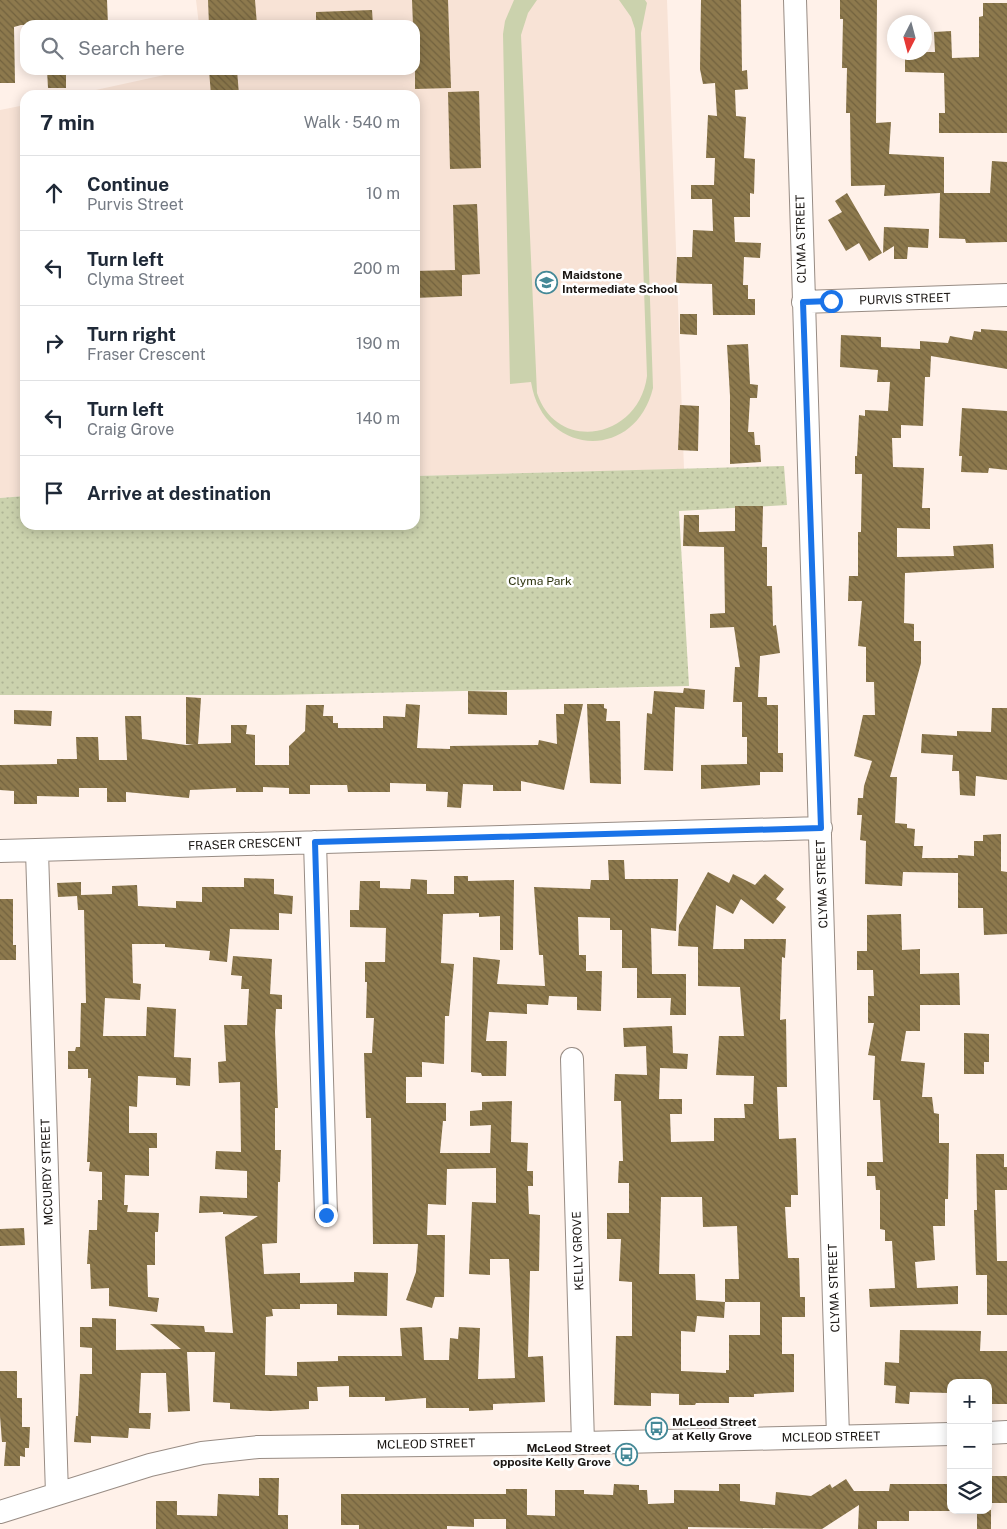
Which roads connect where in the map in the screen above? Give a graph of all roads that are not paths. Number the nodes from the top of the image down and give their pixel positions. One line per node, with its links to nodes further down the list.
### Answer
1 (795, 0): 3 (street, CLYMA STREET)
2 (1007, 295): 3 (street, PURVIS STREET)
3 (803, 302): 4 (street, CLYMA STREET)
4 (821, 828): 5 (street, FRASER CRESCENT); 13 (street, CLYMA STREET)
5 (315, 842): 7 (street, FRASER CRESCENT); 9 (street)
6 (0, 851): 7 (street, FRASER CRESCENT)
7 (37, 851): 15 (street, MCCURDY STREET)
8 (572, 1059): 14 (street, KELLY GROVE)
9 (326, 1215)
10 (1007, 1432): 11 (street)
11 (992, 1433)
12 (947, 1434): 13 (street, MCLEOD STREET)
13 (838, 1437): 14 (street, MCLEOD STREET)
14 (583, 1443): 15 (street, MCLEOD STREET)
15 (57, 1494): 16 (street, MCLEOD STREET)
16 (0, 1512)

